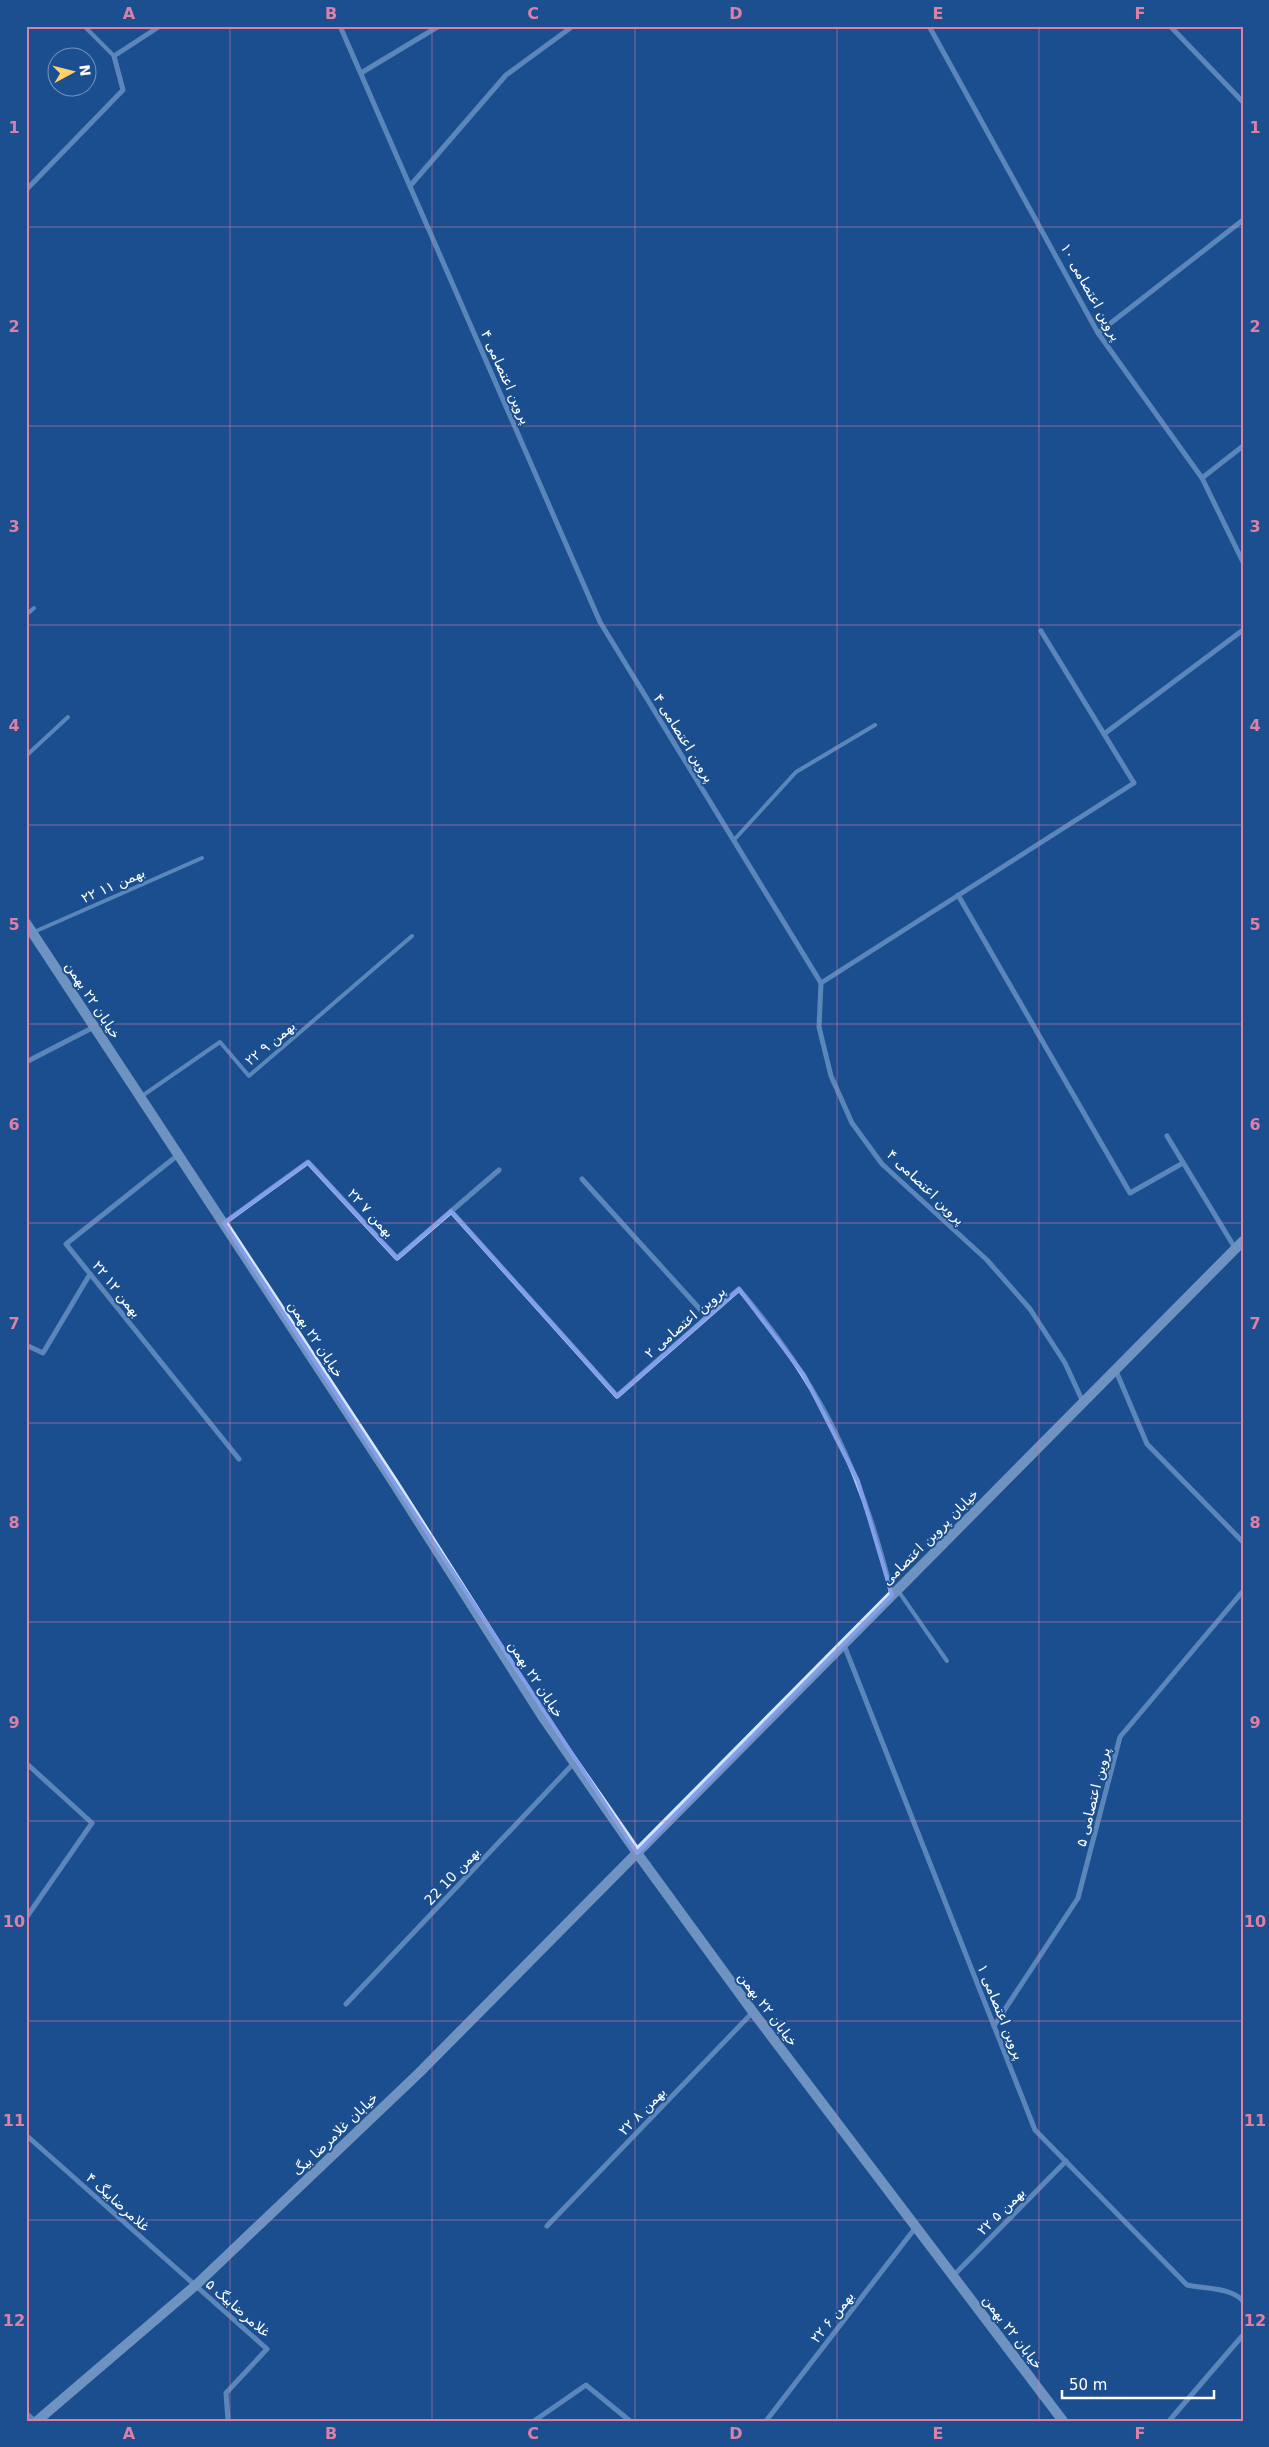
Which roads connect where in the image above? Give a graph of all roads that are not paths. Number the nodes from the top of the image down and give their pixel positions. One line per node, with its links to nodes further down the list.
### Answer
1 (84, 26): 8 (lane)
2 (160, 26): 8 (street)
3 (340, 26): 9 (street, پروین اعتصامی ۴)
4 (439, 26): 9 (street)
5 (573, 26): 11 (street)
6 (929, 26): 14 (street, پروین اعتصامی ۱۰)
7 (1170, 26): 10 (street)
8 (114, 56): 12 (street)
9 (361, 73): 11 (street, پروین اعتصامی ۴)
10 (1243, 102)
11 (410, 186): 26 (street, پروین اعتصامی ۴)
12 (26, 190)
13 (1243, 220): 14 (street)
14 (1098, 334): 16 (street, پروین اعتصامی ۱۰)
15 (1243, 446): 16 (street)
16 (1202, 478): 17 (street, پروین اعتصامی ۱۰)
17 (1243, 562)
18 (34, 608): 19 (lane)
19 (26, 615)
20 (1243, 630): 24 (street)
21 (1041, 631): 24 (street)
22 (68, 717): 25 (lane)
23 (875, 725): 26 (lane)
24 (1104, 734): 28 (street)
25 (26, 756)
26 (734, 840): 31 (street, پروین اعتصامی ۴)
27 (202, 858): 29 (lane, ۲۲ بهمن ۱۱)
28 (958, 895): 31 (street); 37 (street)
29 (29, 928): 32 (main road, خیابان ۲۲ بهمن)
30 (412, 936): 34 (lane, ۲۲ بهمن ۹)
31 (821, 982): 47 (street, پروین اعتصامی ۴)
32 (94, 1027): 33 (street); 34 (main road, خیابان ۲۲ بهمن)
33 (26, 1062)
34 (140, 1097): 36 (main road, خیابان ۲۲ بهمن)
35 (1167, 1136): 37 (street)
36 (178, 1155): 41 (main road, خیابان ۲۲ بهمن); 43 (street, ۲۲ بهمن ۱۲)
37 (1183, 1163): 42 (street)
38 (499, 1170): 40 (street, ۲۲ بهمن ۷)
39 (582, 1179): 44 (street)
40 (451, 1211): 41 (street, ۲۲ بهمن ۷); 44 (street, پروین اعتصامی ۲)
41 (224, 1224): 54 (main road, خیابان ۲۲ بهمن)
42 (1239, 1245): 46 (main road, خیابان پروین اعتصامی)
43 (90, 1274): 45 (street); 48 (street, ۲۲ بهمن ۱۲)
44 (707, 1317): 51 (street, پروین اعتصامی ۲)
45 (26, 1344)
46 (1115, 1370): 47 (main road, خیابان پروین اعتصامی); 49 (street)
47 (1083, 1402): 51 (main road, خیابان پروین اعتصامی)
48 (239, 1459)
49 (1243, 1542)
50 (1243, 1591): 60 (street, پروین اعتصامی ۵)
51 (895, 1592): 52 (main road, خیابان پروین اعتصامی); 53 (lane)
52 (843, 1644): 56 (main road, خیابان پروین اعتصامی); 60 (street, پروین اعتصامی ۱)
53 (946, 1660)
54 (574, 1762): 56 (main road, خیابان ۲۲ بهمن); 58 (street, 22 بهمن 10)
55 (26, 1763): 57 (street)
56 (637, 1853): 59 (main road, خیابان ۲۲ بهمن); 66 (main road, خیابان غلامرضا بیگ)
57 (26, 1918)
58 (346, 2004)
59 (753, 2012): 63 (street, ۲۲ بهمن ۸); 64 (main road, خیابان ۲۲ بهمن)
60 (994, 2026): 62 (street, پروین اعتصامی ۱)
61 (26, 2135): 66 (street, غلامرضابیگ ۴)
62 (1066, 2161): 65 (street, ۲۲ بهمن ۵); 67 (street, پروین اعتصامی ۱)
63 (547, 2226)
64 (916, 2227): 65 (main road, خیابان ۲۲ بهمن); 74 (street, ۲۲ بهمن ۶)
65 (953, 2276): 75 (main road, خیابان ۲۲ بهمن)
66 (196, 2286): 70 (main road, خیابان غلامرضا بیگ); 71 (street, غلامرضابیگ ۵)
67 (1243, 2301)
68 (1243, 2335): 76 (street)
69 (26, 2413): 70 (street)
70 (36, 2421)
71 (228, 2421)
72 (534, 2421): 73 (street)
73 (630, 2421)
74 (766, 2421)
75 (1062, 2421)
76 (1168, 2421)

